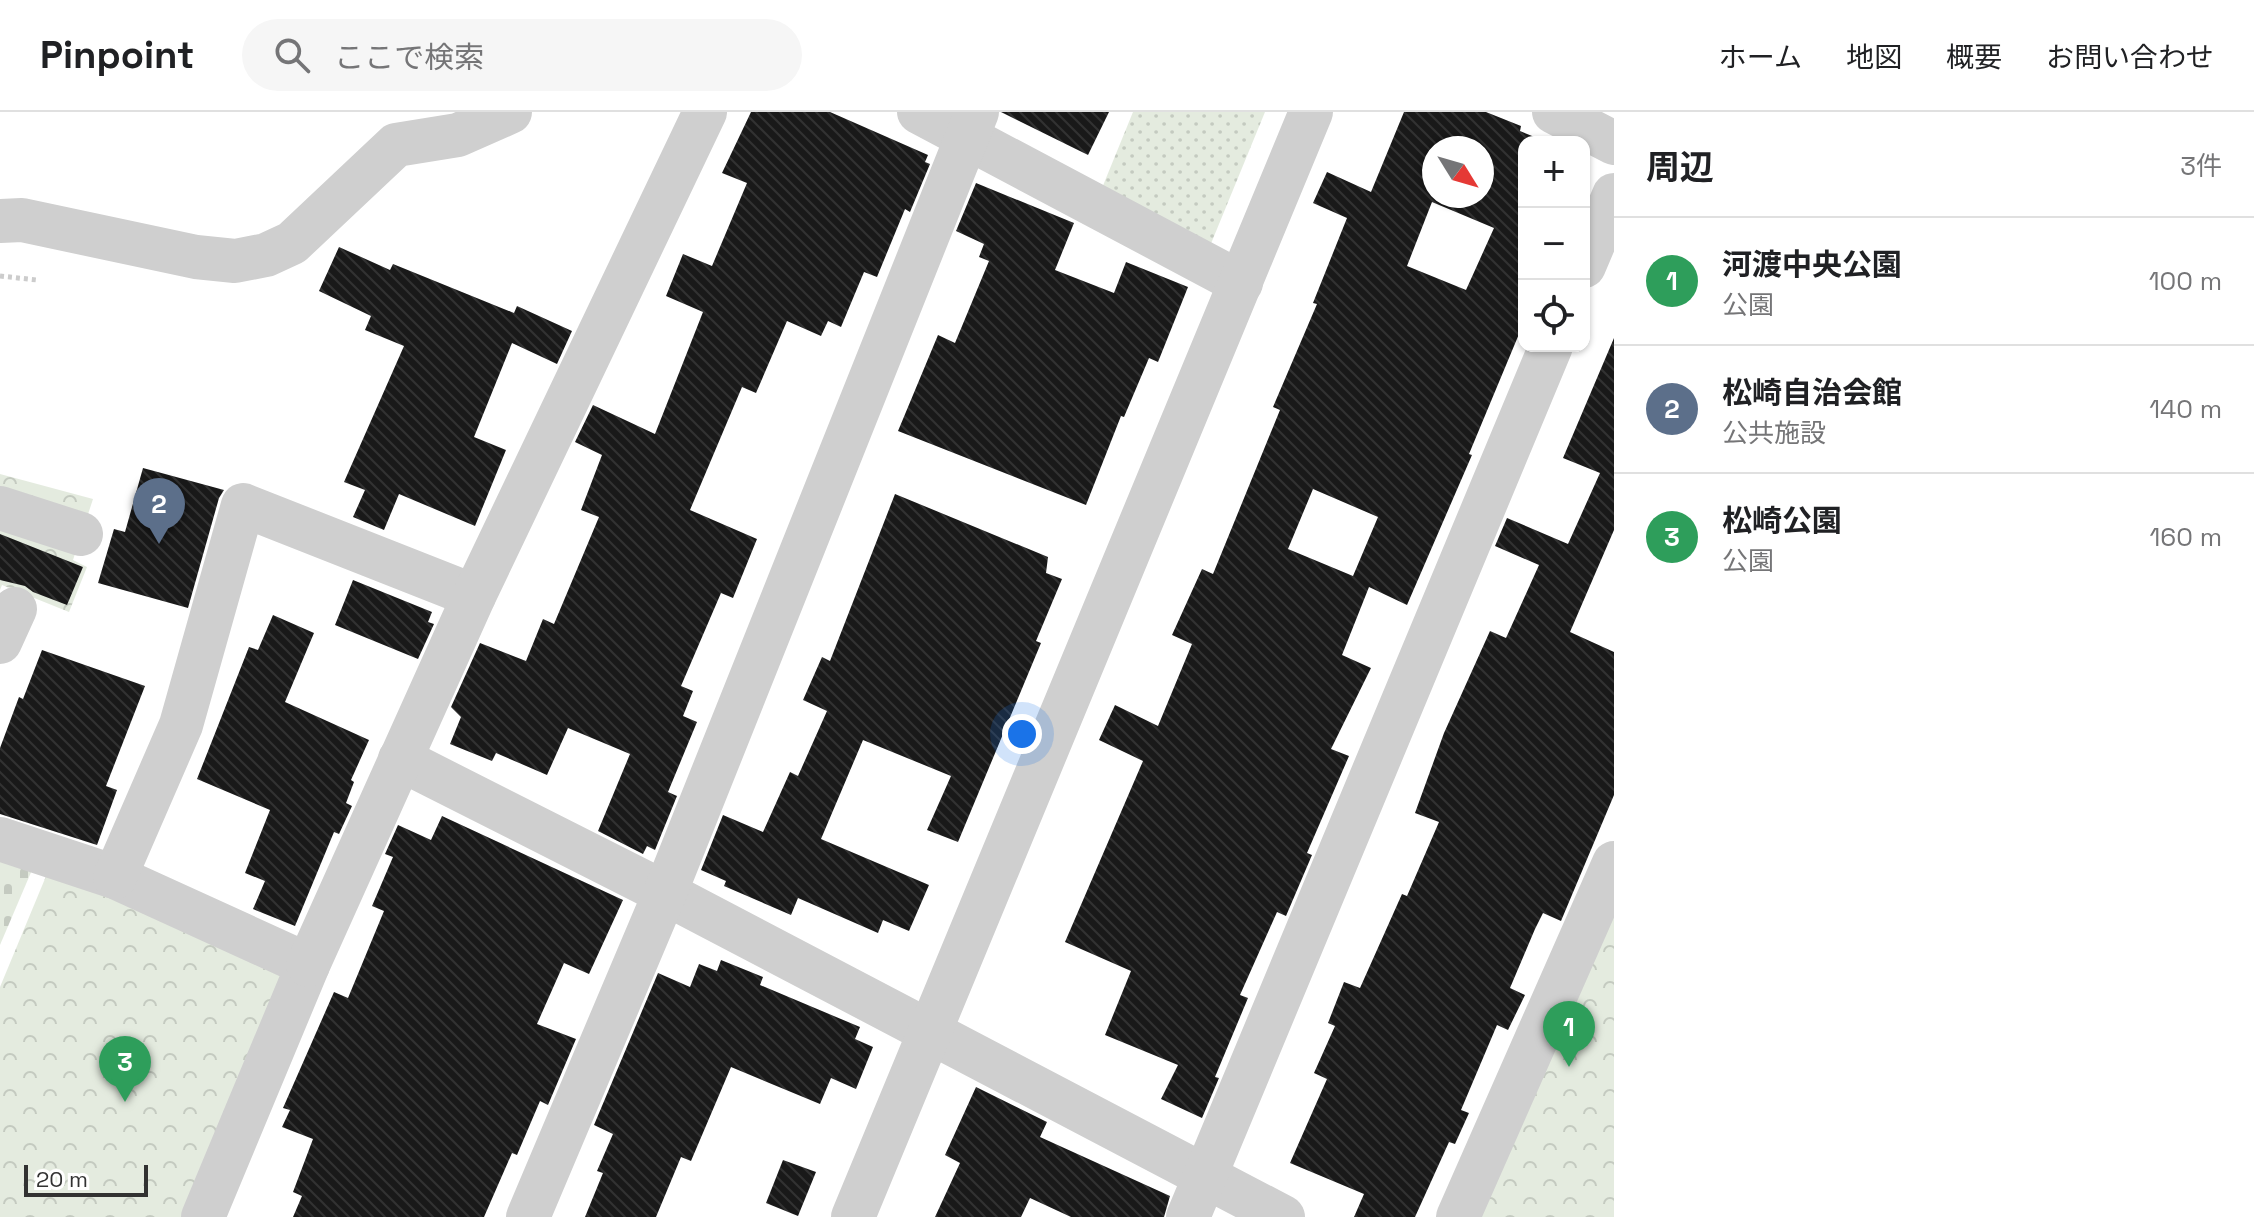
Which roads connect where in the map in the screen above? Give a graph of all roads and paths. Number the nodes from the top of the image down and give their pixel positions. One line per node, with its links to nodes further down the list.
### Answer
1 (510, 112): 9 (street)
2 (705, 112): 17 (street)
3 (919, 112): 6 (street)
4 (1311, 112): 13 (street)
5 (1554, 112): 7 (street)
6 (972, 124): 13 (street); 22 (street)
7 (1614, 143)
8 (1614, 195): 10 (street)
9 (0, 221)
10 (1590, 252)
11 (0, 276): 12 (path)
12 (37, 280)
13 (1241, 283): 24 (street)
14 (1548, 352): 25 (street)
15 (0, 508): 16 (street)
16 (81, 534)
17 (474, 596): 18 (street); 21 (street)
18 (400, 759): 22 (street); 23 (street)
19 (0, 839): 21 (street)
20 (1614, 863): 31 (street)
21 (115, 877): 23 (street)
22 (665, 893): 24 (street); 27 (street)
23 (308, 965): 26 (street)
24 (929, 1031): 25 (street); 28 (street)
25 (1204, 1177): 29 (street); 30 (street)
26 (203, 1217)
27 (528, 1217)
28 (853, 1217)
29 (1188, 1217)
30 (1283, 1217)
31 (1458, 1217)

